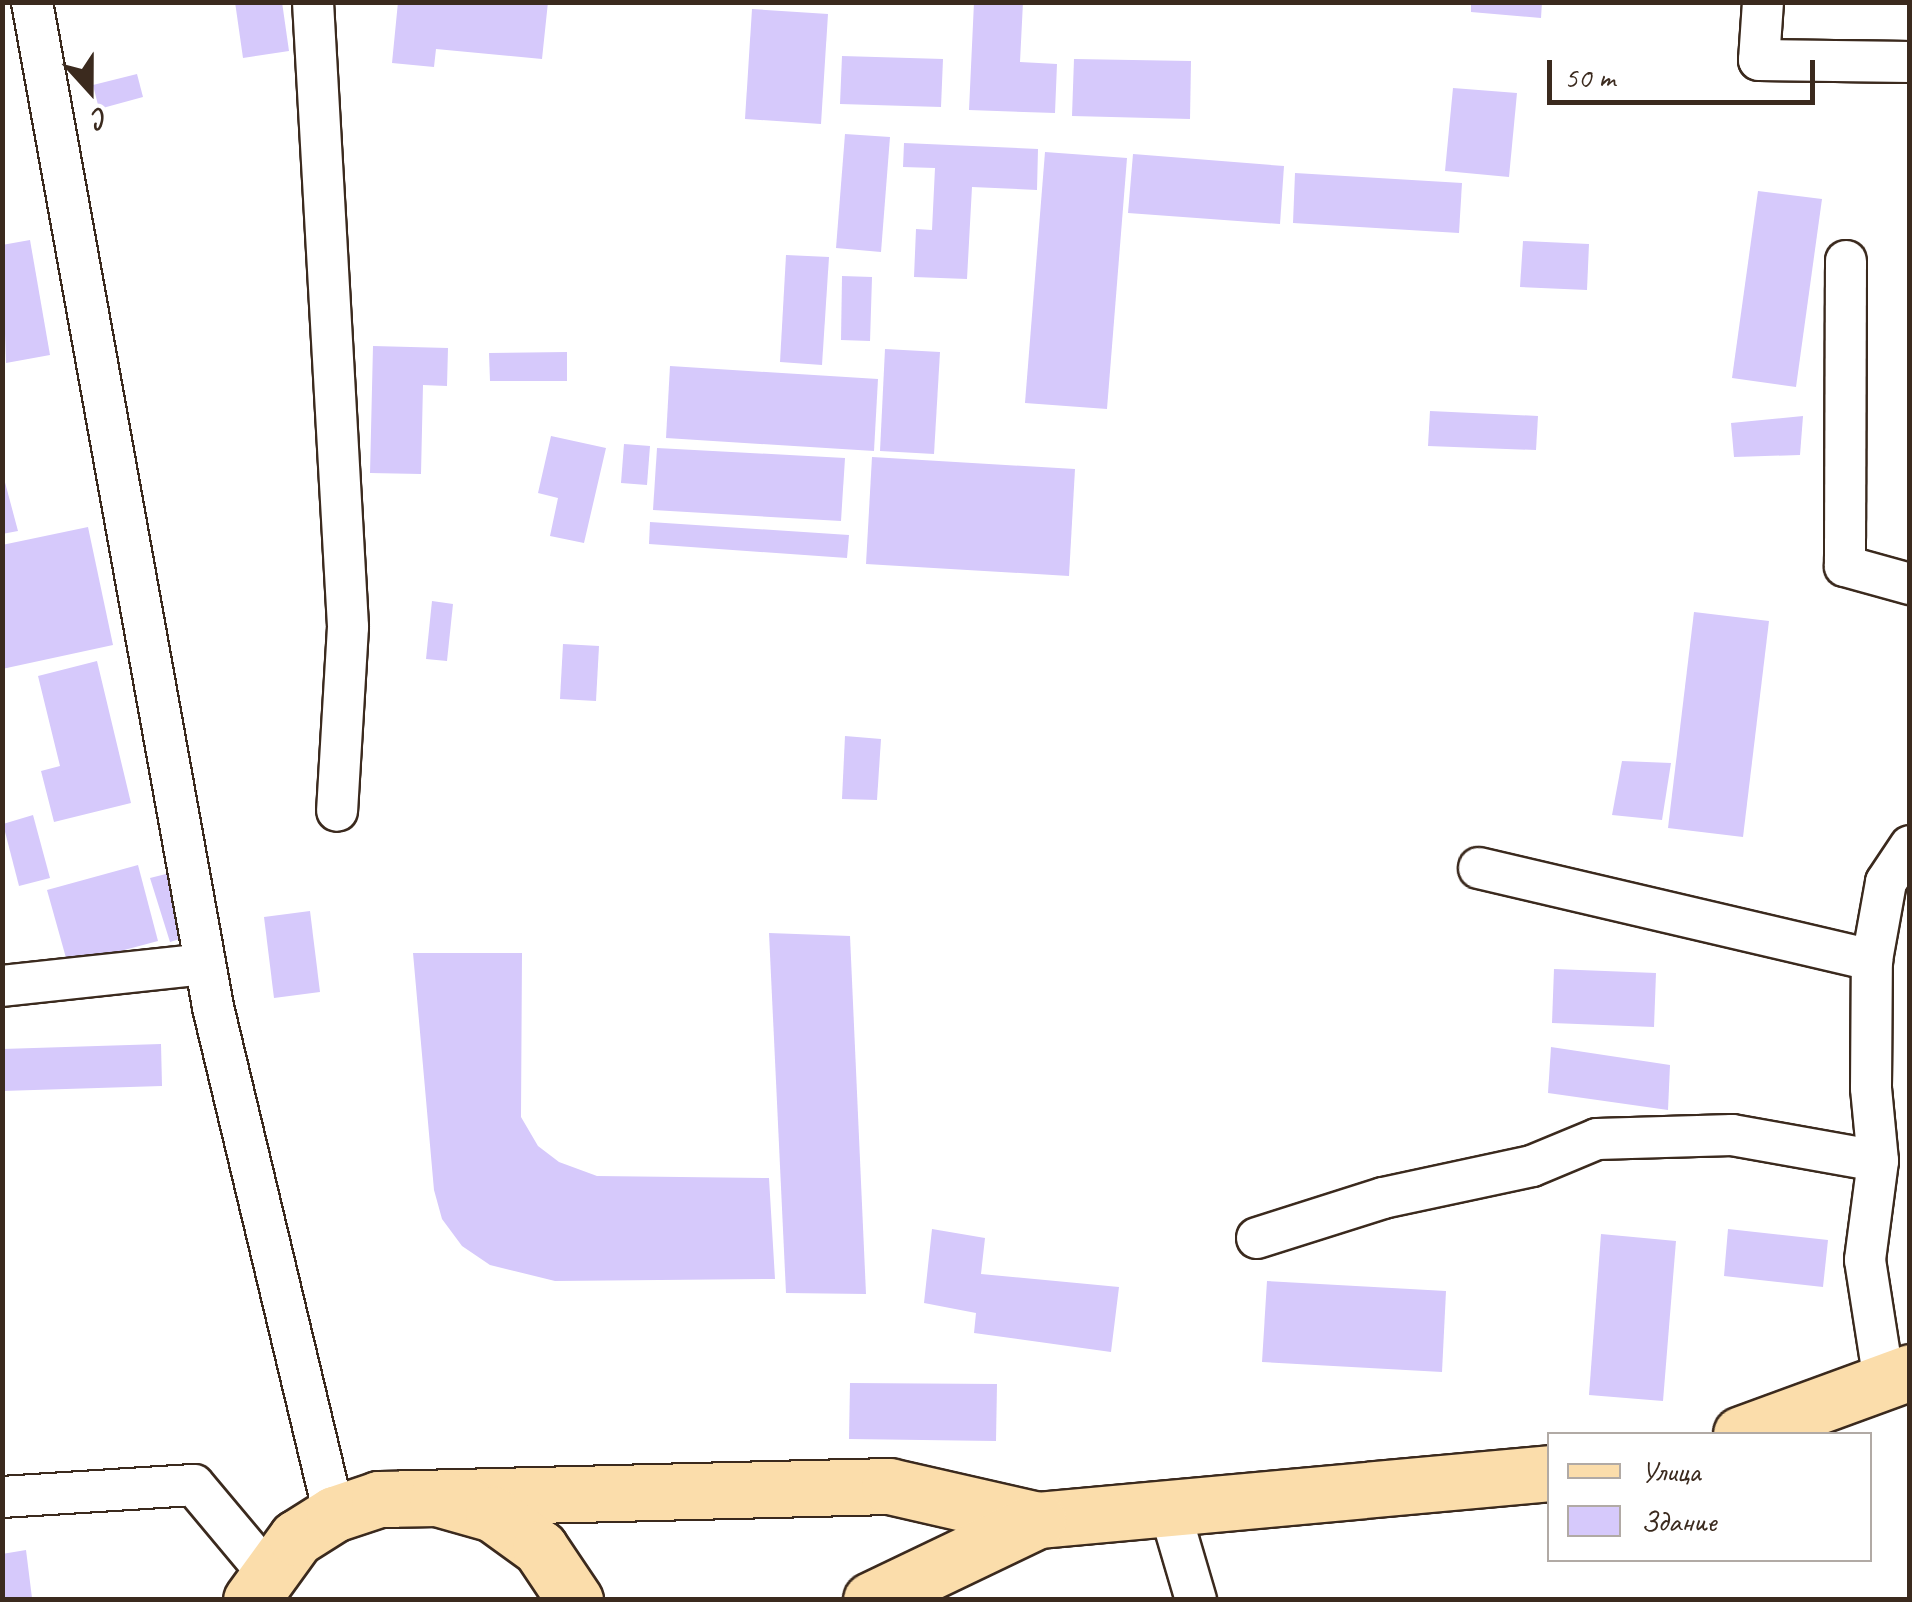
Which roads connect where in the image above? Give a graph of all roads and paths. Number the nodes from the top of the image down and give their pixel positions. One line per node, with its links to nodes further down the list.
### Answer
1 (32, 2): 11 (street)
2 (313, 2): 7 (street)
3 (1762, 2): 4 (street)
4 (1910, 62)
5 (1846, 261): 6 (street)
6 (1910, 584)
7 (337, 810)
8 (1910, 846): 10 (street)
9 (1479, 868): 10 (street)
10 (1872, 960): 13 (street)
11 (205, 964): 12 (street); 19 (street)
12 (2, 986)
13 (1878, 1161): 14 (street); 15 (street)
14 (1257, 1238)
15 (1897, 1376): 16 (main road)
16 (1746, 1432)
17 (1547, 1472): 20 (main road)
18 (2, 1498): 22 (street)
19 (356, 1506): 21 (main road); 22 (main road); 23 (main road)
20 (1169, 1508): 21 (main road); 25 (street)
21 (1038, 1520): 24 (main road)
22 (258, 1585)
23 (574, 1600)
24 (871, 1600)
25 (1196, 1600)

